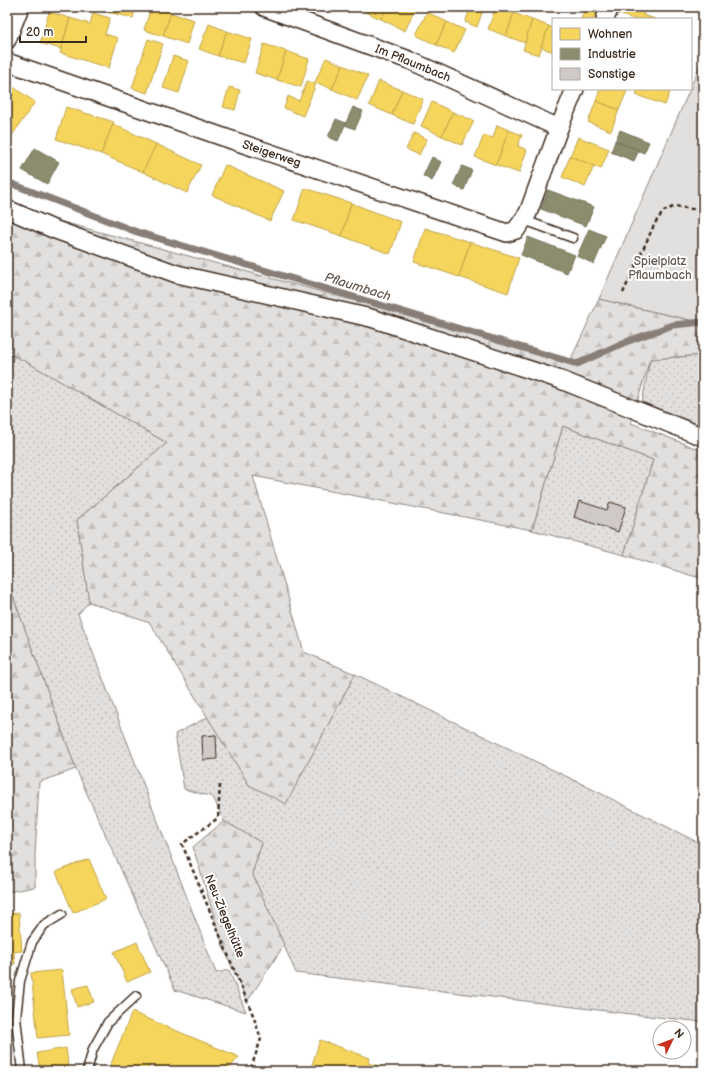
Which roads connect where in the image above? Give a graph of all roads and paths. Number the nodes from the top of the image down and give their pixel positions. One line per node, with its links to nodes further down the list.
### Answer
1 (20, 7): 7 (street)
2 (264, 7): 10 (street, Im Pflaumbach)
3 (610, 7): 6 (street)
4 (696, 7): 5 (path)
5 (703, 10)
6 (605, 18)
7 (7, 40)
8 (7, 62): 13 (street, Steigerweg)
9 (575, 90): 10 (street)
10 (559, 128): 13 (street)
11 (7, 209): 16 (street)
12 (703, 211): 15 (path)
13 (526, 216): 14 (lane)
14 (573, 238)
15 (623, 294)
16 (703, 437)
17 (220, 785): 22 (path, Neu-Ziegelhütte)
18 (62, 914): 20 (lane)
19 (136, 996): 21 (lane)
20 (22, 1071)
21 (87, 1071)
22 (250, 1071)

